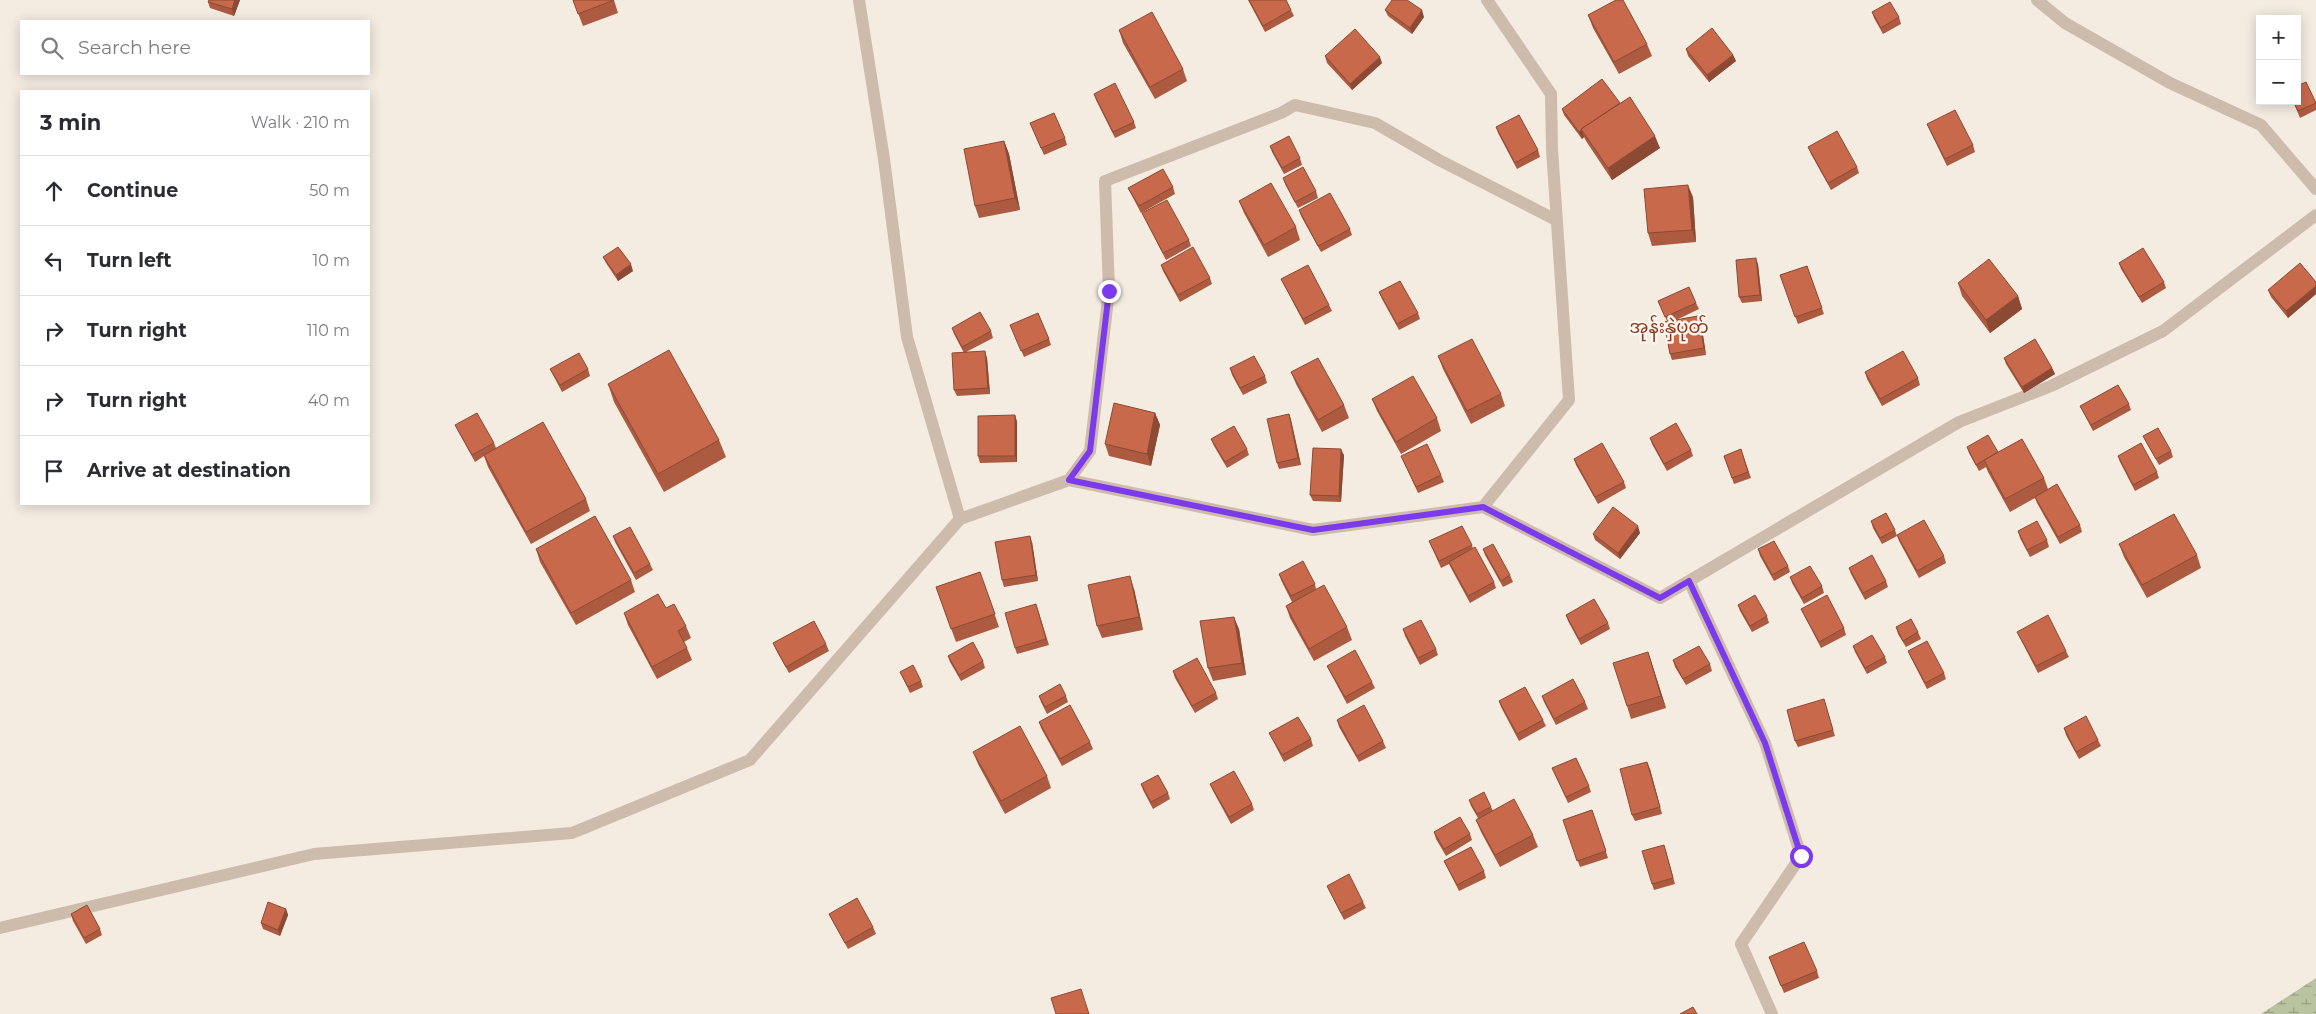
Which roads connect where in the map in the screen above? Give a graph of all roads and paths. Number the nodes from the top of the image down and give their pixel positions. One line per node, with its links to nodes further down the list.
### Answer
1 (859, 0): 9 (street)
2 (1488, 0): 6 (street)
3 (2037, 0): 4 (street)
4 (2316, 189)
5 (2316, 215): 10 (street)
6 (1556, 220): 7 (street); 8 (street)
7 (1069, 480): 8 (street); 9 (street)
8 (1483, 507): 10 (street)
9 (960, 519): 11 (street)
10 (1689, 581): 12 (street)
11 (0, 928)
12 (1772, 1014)

